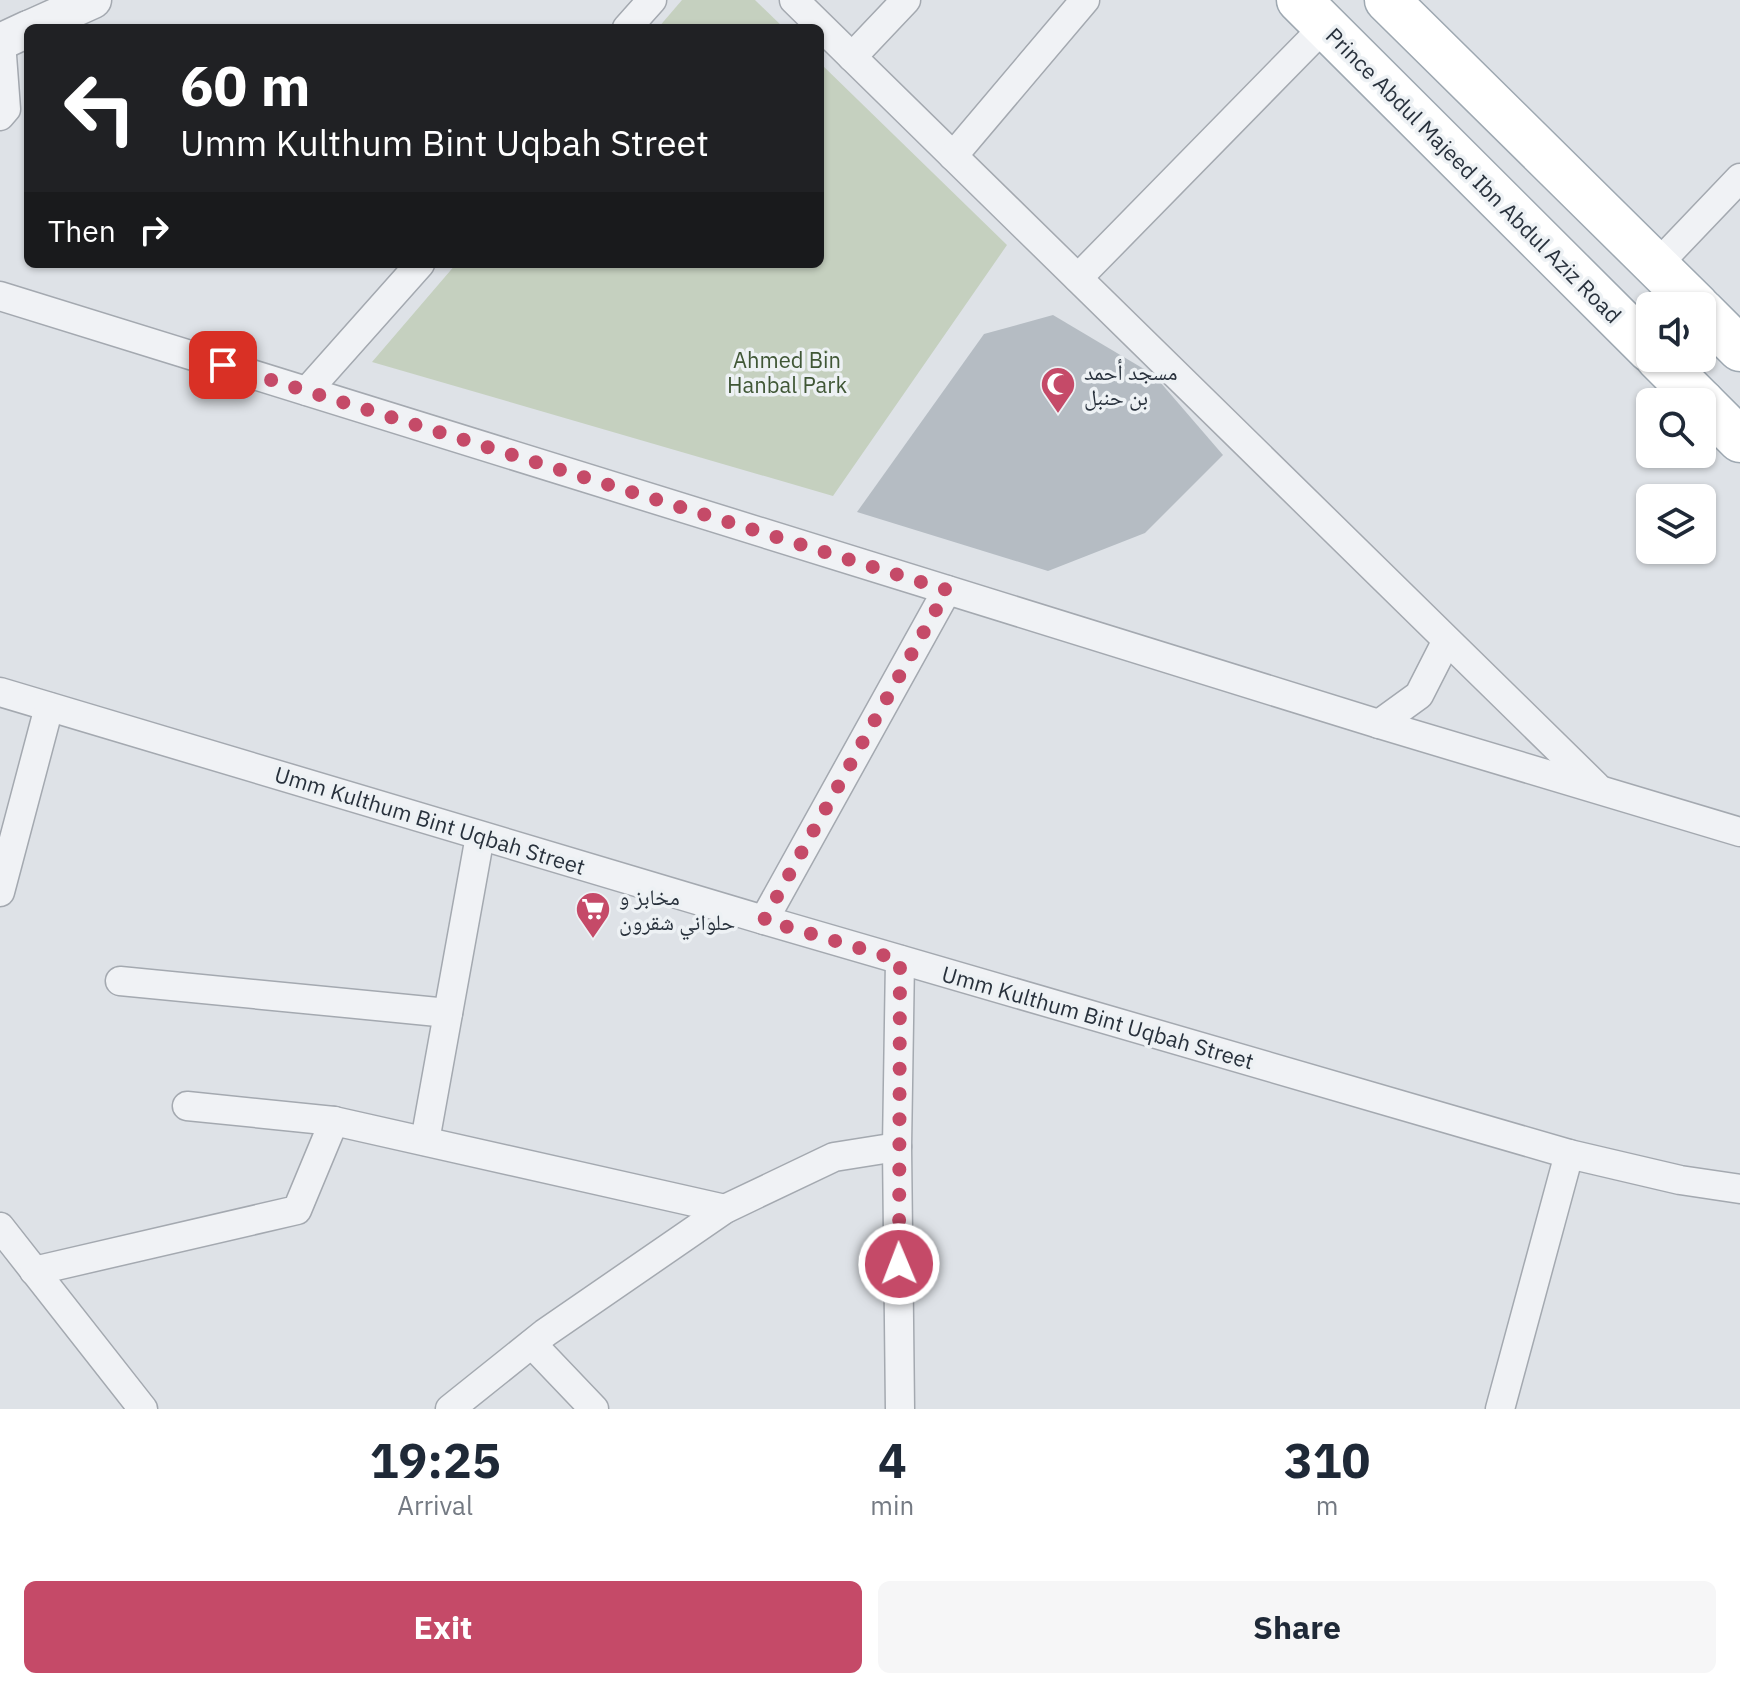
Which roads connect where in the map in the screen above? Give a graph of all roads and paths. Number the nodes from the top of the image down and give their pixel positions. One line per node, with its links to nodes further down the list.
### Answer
1 (93, 0): 8 (street)
2 (652, 0): 9 (street)
3 (794, 0): 10 (street)
4 (906, 0): 13 (street)
5 (1085, 0): 15 (street)
6 (1387, 0): 17 (main road)
7 (1312, 13): 19 (street); 23 (main road, Prince Abdul Majeed Ibn Abdul Aziz Road)
8 (40, 24)
9 (631, 24)
10 (818, 24)
11 (824, 29): 13 (street)
12 (15, 35): 14 (street)
13 (852, 57): 15 (street)
14 (0, 116)
15 (953, 156): 19 (street)
16 (1740, 178): 17 (street)
17 (1656, 266): 20 (main road)
18 (416, 268): 27 (street)
19 (1078, 278): 31 (street)
20 (1683, 292)
21 (0, 296): 27 (street)
22 (1716, 325): 24 (main road)
23 (1636, 336)
24 (1740, 349)
25 (1672, 372): 26 (main road)
26 (1688, 388)
27 (307, 391): 30 (street)
28 (1716, 416): 29 (main road)
29 (1740, 440)
30 (947, 590): 34 (street); 39 (street)
31 (1446, 642): 34 (street); 35 (street)
32 (0, 692): 33 (street, Umm Kulthum Bint Uqbah Street)
33 (49, 707): 37 (street, Umm Kulthum Bint Uqbah Street); 38 (street)
34 (1379, 724): 35 (street)
35 (1599, 790): 36 (street)
36 (1740, 832)
37 (480, 836): 39 (street, Umm Kulthum Bint Uqbah Street); 42 (street)
38 (0, 892)
39 (764, 920): 40 (street, Umm Kulthum Bint Uqbah Street)
40 (900, 960): 46 (street); 47 (street, Umm Kulthum Bint Uqbah Street)
41 (120, 981): 42 (street)
42 (448, 1013): 45 (street)
43 (187, 1106): 44 (street)
44 (334, 1121): 45 (street); 51 (street)
45 (425, 1141): 49 (street)
46 (897, 1147): 49 (street); 56 (street)
47 (1569, 1154): 48 (street, Umm Kulthum Bint Uqbah Street); 57 (street)
48 (1740, 1189)
49 (725, 1209): 52 (street)
50 (0, 1227): 51 (street)
51 (34, 1271): 53 (street)
52 (532, 1344): 54 (street); 55 (street)
53 (143, 1409)
54 (450, 1409)
55 (594, 1409)
56 (900, 1409)
57 (1500, 1409)

